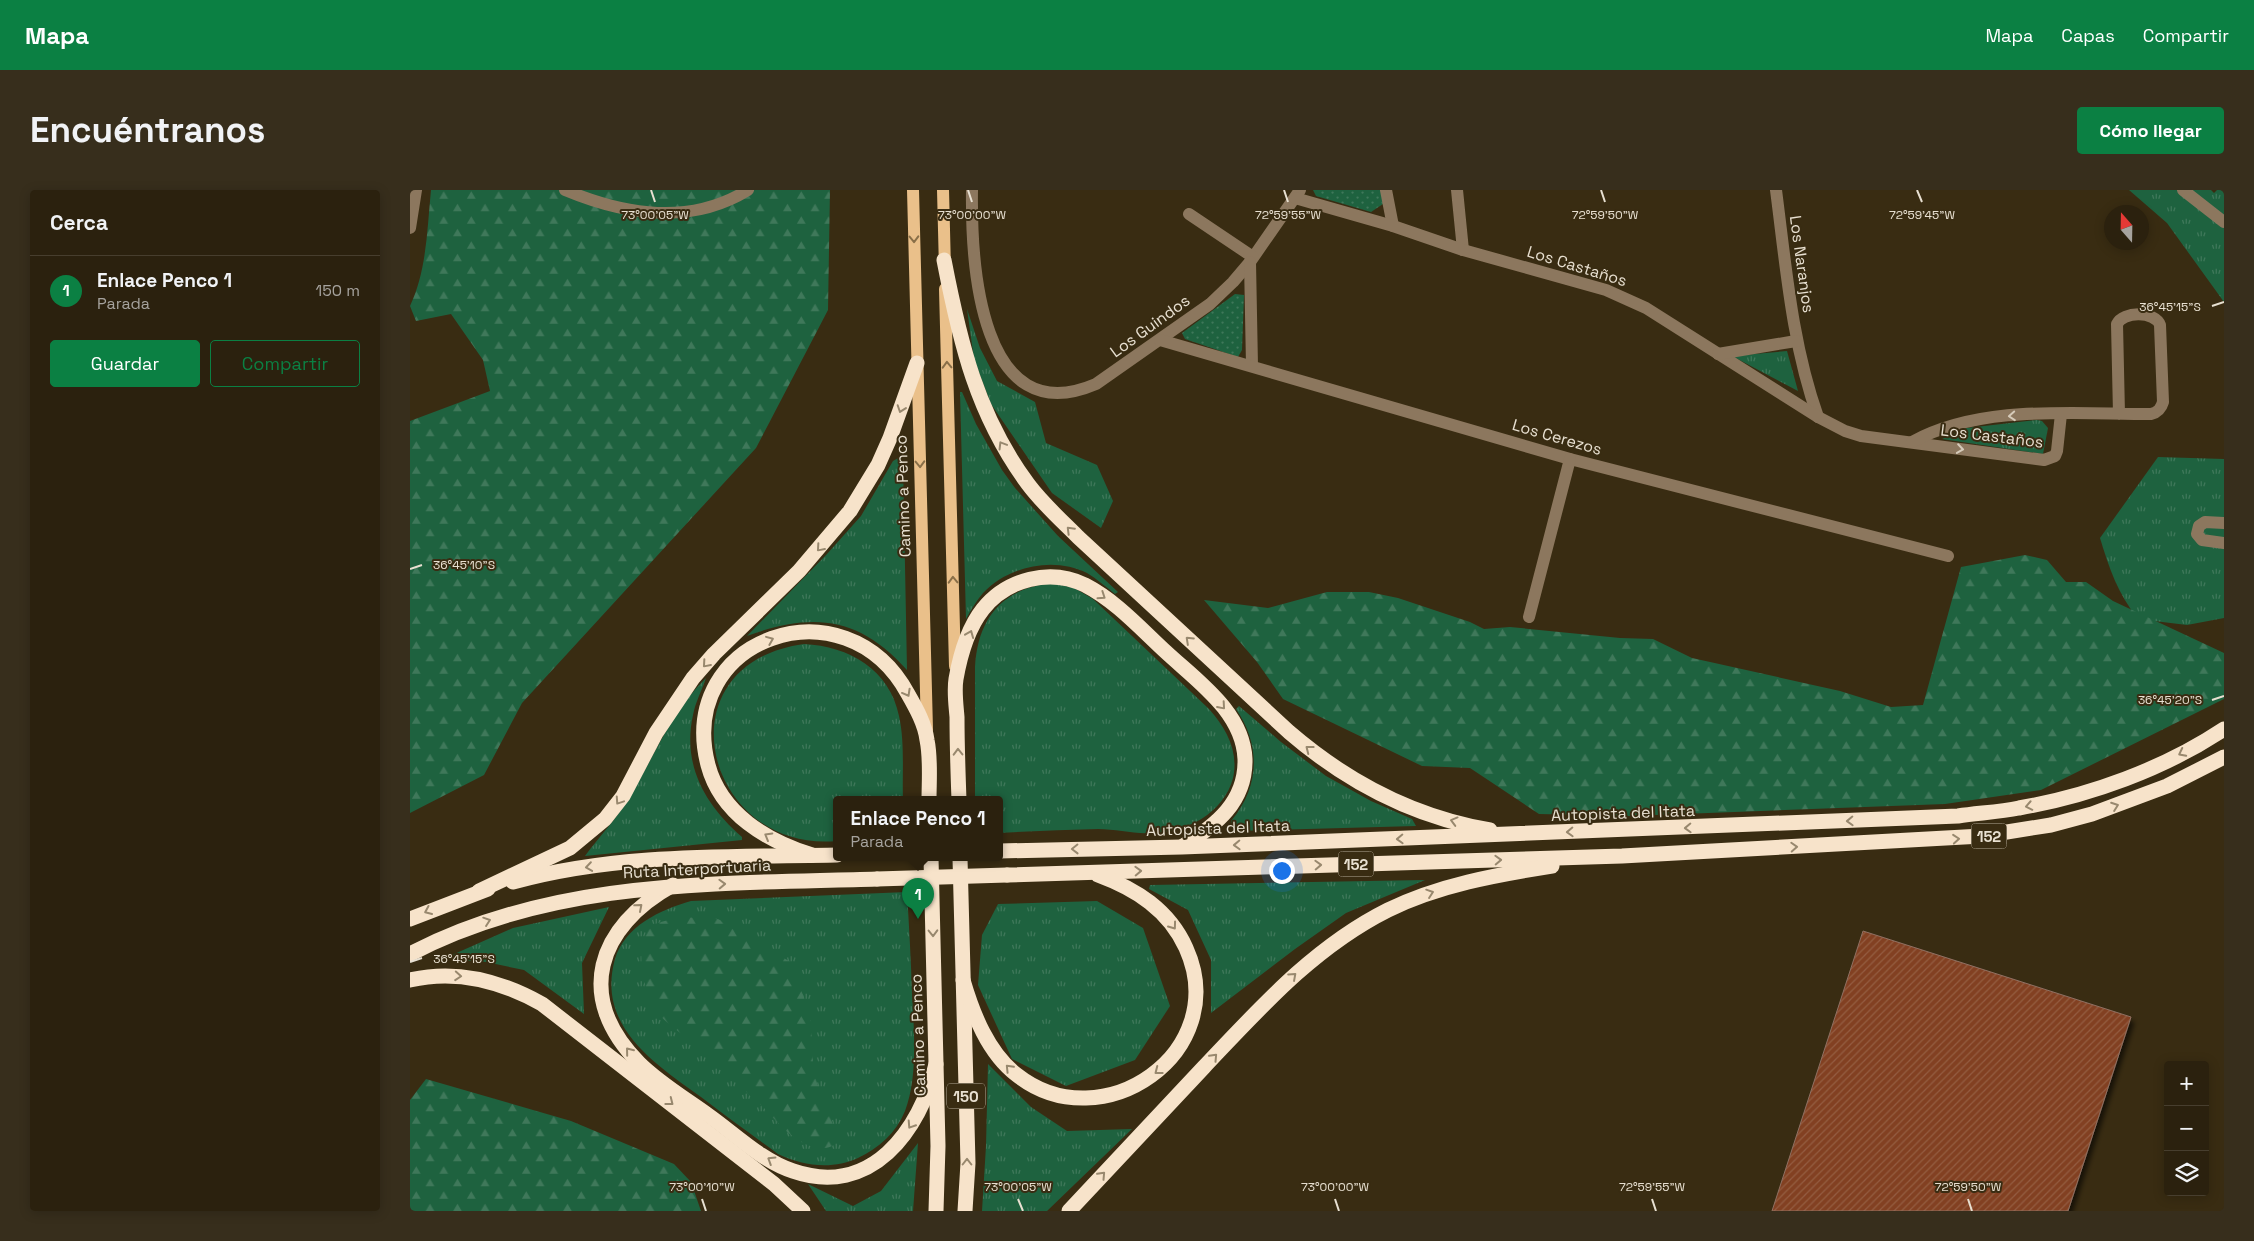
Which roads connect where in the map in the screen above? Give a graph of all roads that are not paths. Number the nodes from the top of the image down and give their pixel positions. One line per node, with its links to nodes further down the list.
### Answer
1 (416, 190): 15 (street)
2 (565, 190): 3 (street)
3 (748, 190)
4 (913, 190): 22 (main road, Camino a Penco, one-way to 22)
5 (943, 190): 18 (main road)
6 (972, 190): 19 (street, Los Guindos)
7 (1386, 190): 14 (street)
8 (1457, 190): 16 (street)
9 (1776, 190): 20 (street, Los Naranjos)
10 (2182, 190): 13 (street)
11 (1297, 192): 14 (street, Los Castaños); 17 (street, Los Guindos)
12 (1189, 214): 17 (street)
13 (2224, 222)
14 (1393, 226): 16 (street, Los Castaños)
15 (410, 228)
16 (1463, 250): 21 (street, Los Castaños)
17 (1252, 259): 19 (street, Los Guindos); 23 (street)
18 (944, 260): 33 (main road, one-way to 18); 39 (highway, one-way to 18)
19 (1160, 340): 23 (street, Los Cerezos)
20 (1796, 341): 21 (street); 26 (street, Los Naranjos)
21 (1718, 354): 26 (street, Los Castaños)
22 (917, 363): 35 (main road, Camino a Penco, one-way to 35); 49 (highway, one-way to 49)
23 (1252, 366): 28 (street, Los Cerezos)
24 (2061, 414): 25 (street, Los Castaños); 27 (street, Los Castaños, one-way to 27); 27 (street, Los Castaños, one-way to 24)
25 (2119, 414): 25 (street, Los Castaños)
26 (1818, 417): 27 (street, Los Castaños)
27 (1912, 442)
28 (1570, 458): 31 (street, Los Cerezos); 32 (street)
29 (2224, 523): 30 (street)
30 (2224, 543)
31 (1948, 556)
32 (1529, 617)
33 (956, 681): 38 (highway, one-way to 33); 40 (highway, one-way to 40)
34 (2224, 729): 39 (highway, Autopista del Itata / 152, one-way to 39)
35 (928, 740): 37 (highway, Camino a Penco); 42 (highway, one-way to 35)
36 (2224, 757): 44 (highway, 152, one-way to 36)
37 (929, 796)
38 (959, 796)
39 (1518, 834): 40 (highway, Autopista del Itata / 152, one-way to 40)
40 (1182, 847): 41 (highway, Autopista del Itata / 152, one-way to 41)
41 (1003, 851)
42 (812, 855): 43 (highway, Ruta Interportuaria); 49 (highway, Ruta Interportuaria, one-way to 49)
43 (833, 855)
44 (1622, 856): 47 (highway, 152, one-way to 44); 58 (highway, one-way to 44)
45 (931, 862): 54 (highway, Camino a Penco / 150, one-way to 54)
46 (960, 863): 53 (highway, 150)
47 (1090, 872): 48 (highway, Ruta Interportuaria / 152, one-way to 47, bridge); 53 (highway, one-way to 53)
48 (673, 885): 51 (highway, Ruta Interportuaria, one-way to 48); 54 (highway, one-way to 48)
49 (479, 891): 50 (highway, Ruta Interportuaria, one-way to 50)
50 (410, 919)
51 (410, 954)
52 (410, 980): 55 (highway, one-way to 55)
53 (963, 980): 57 (highway, 150, one-way to 53)
54 (936, 1064): 56 (highway, Camino a Penco / 150)
55 (803, 1211)
56 (936, 1211)
57 (965, 1211)
58 (1069, 1211)

